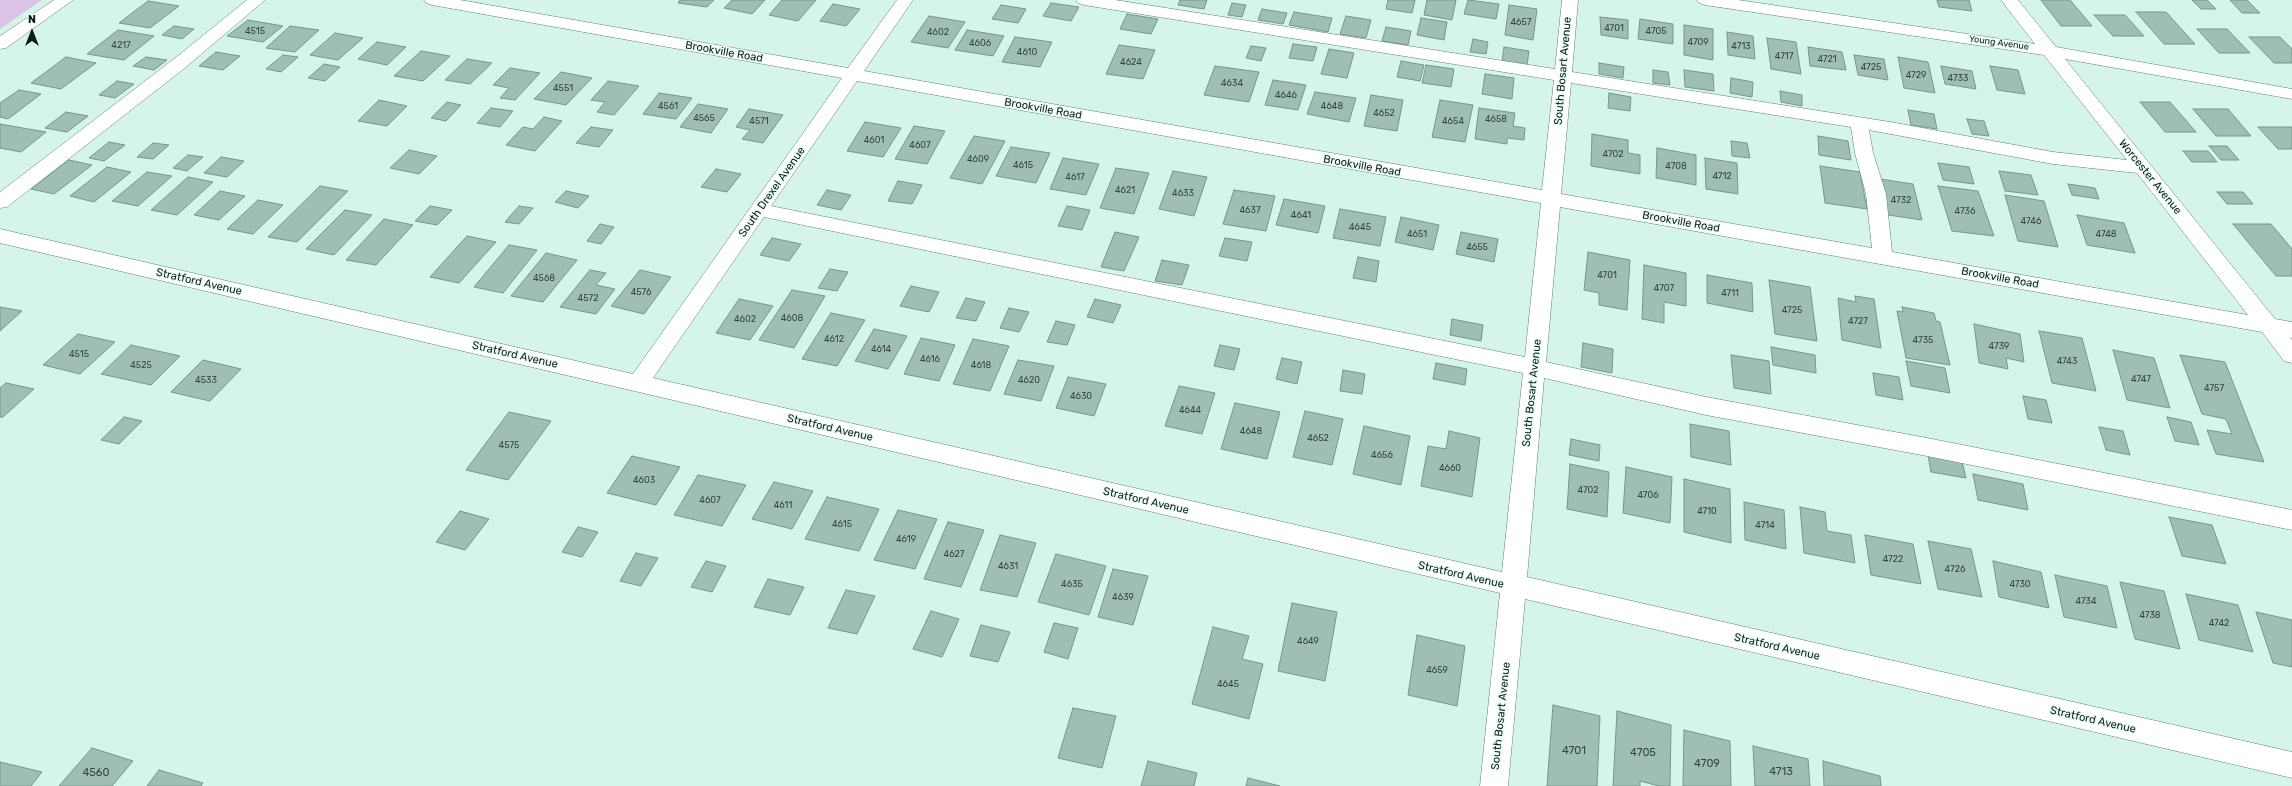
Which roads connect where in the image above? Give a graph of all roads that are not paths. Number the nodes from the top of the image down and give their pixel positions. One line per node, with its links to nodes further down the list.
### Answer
1 (65, 0): 9 (street)
2 (257, 0): 17 (street)
3 (432, 0): 11 (street, Brookville Road)
4 (905, 0): 11 (street, South Drexel Avenue)
5 (1084, 0): 12 (street)
6 (1570, 0): 12 (street, South Bosart Avenue)
7 (1705, 0): 10 (street, Young Avenue)
8 (2008, 0): 10 (street, Worcester Avenue)
9 (0, 44)
10 (2049, 50): 13 (street, Young Avenue); 15 (street, Worcester Avenue)
11 (853, 75): 16 (street, Brookville Road); 18 (street, South Drexel Avenue)
12 (1563, 76): 14 (street); 16 (street, South Bosart Avenue)
13 (2292, 94)
14 (1859, 123): 15 (street); 20 (street)
15 (2143, 168): 21 (street, Worcester Avenue)
16 (1551, 199): 20 (street, Brookville Road); 24 (street, South Bosart Avenue)
17 (0, 202)
18 (759, 210): 24 (street); 25 (street, South Drexel Avenue)
19 (0, 236): 25 (street, Stratford Avenue)
20 (1883, 258): 21 (street, Brookville Road)
21 (2268, 325): 22 (street, Brookville Road); 23 (street, Worcester Avenue)
22 (2292, 330)
23 (2292, 355)
24 (1535, 368): 26 (street); 27 (street, South Bosart Avenue)
25 (638, 383): 27 (street, Stratford Avenue)
26 (2292, 520)
27 (1513, 587): 28 (street, Stratford Avenue); 29 (street, South Bosart Avenue)
28 (2292, 765)
29 (1494, 786)

